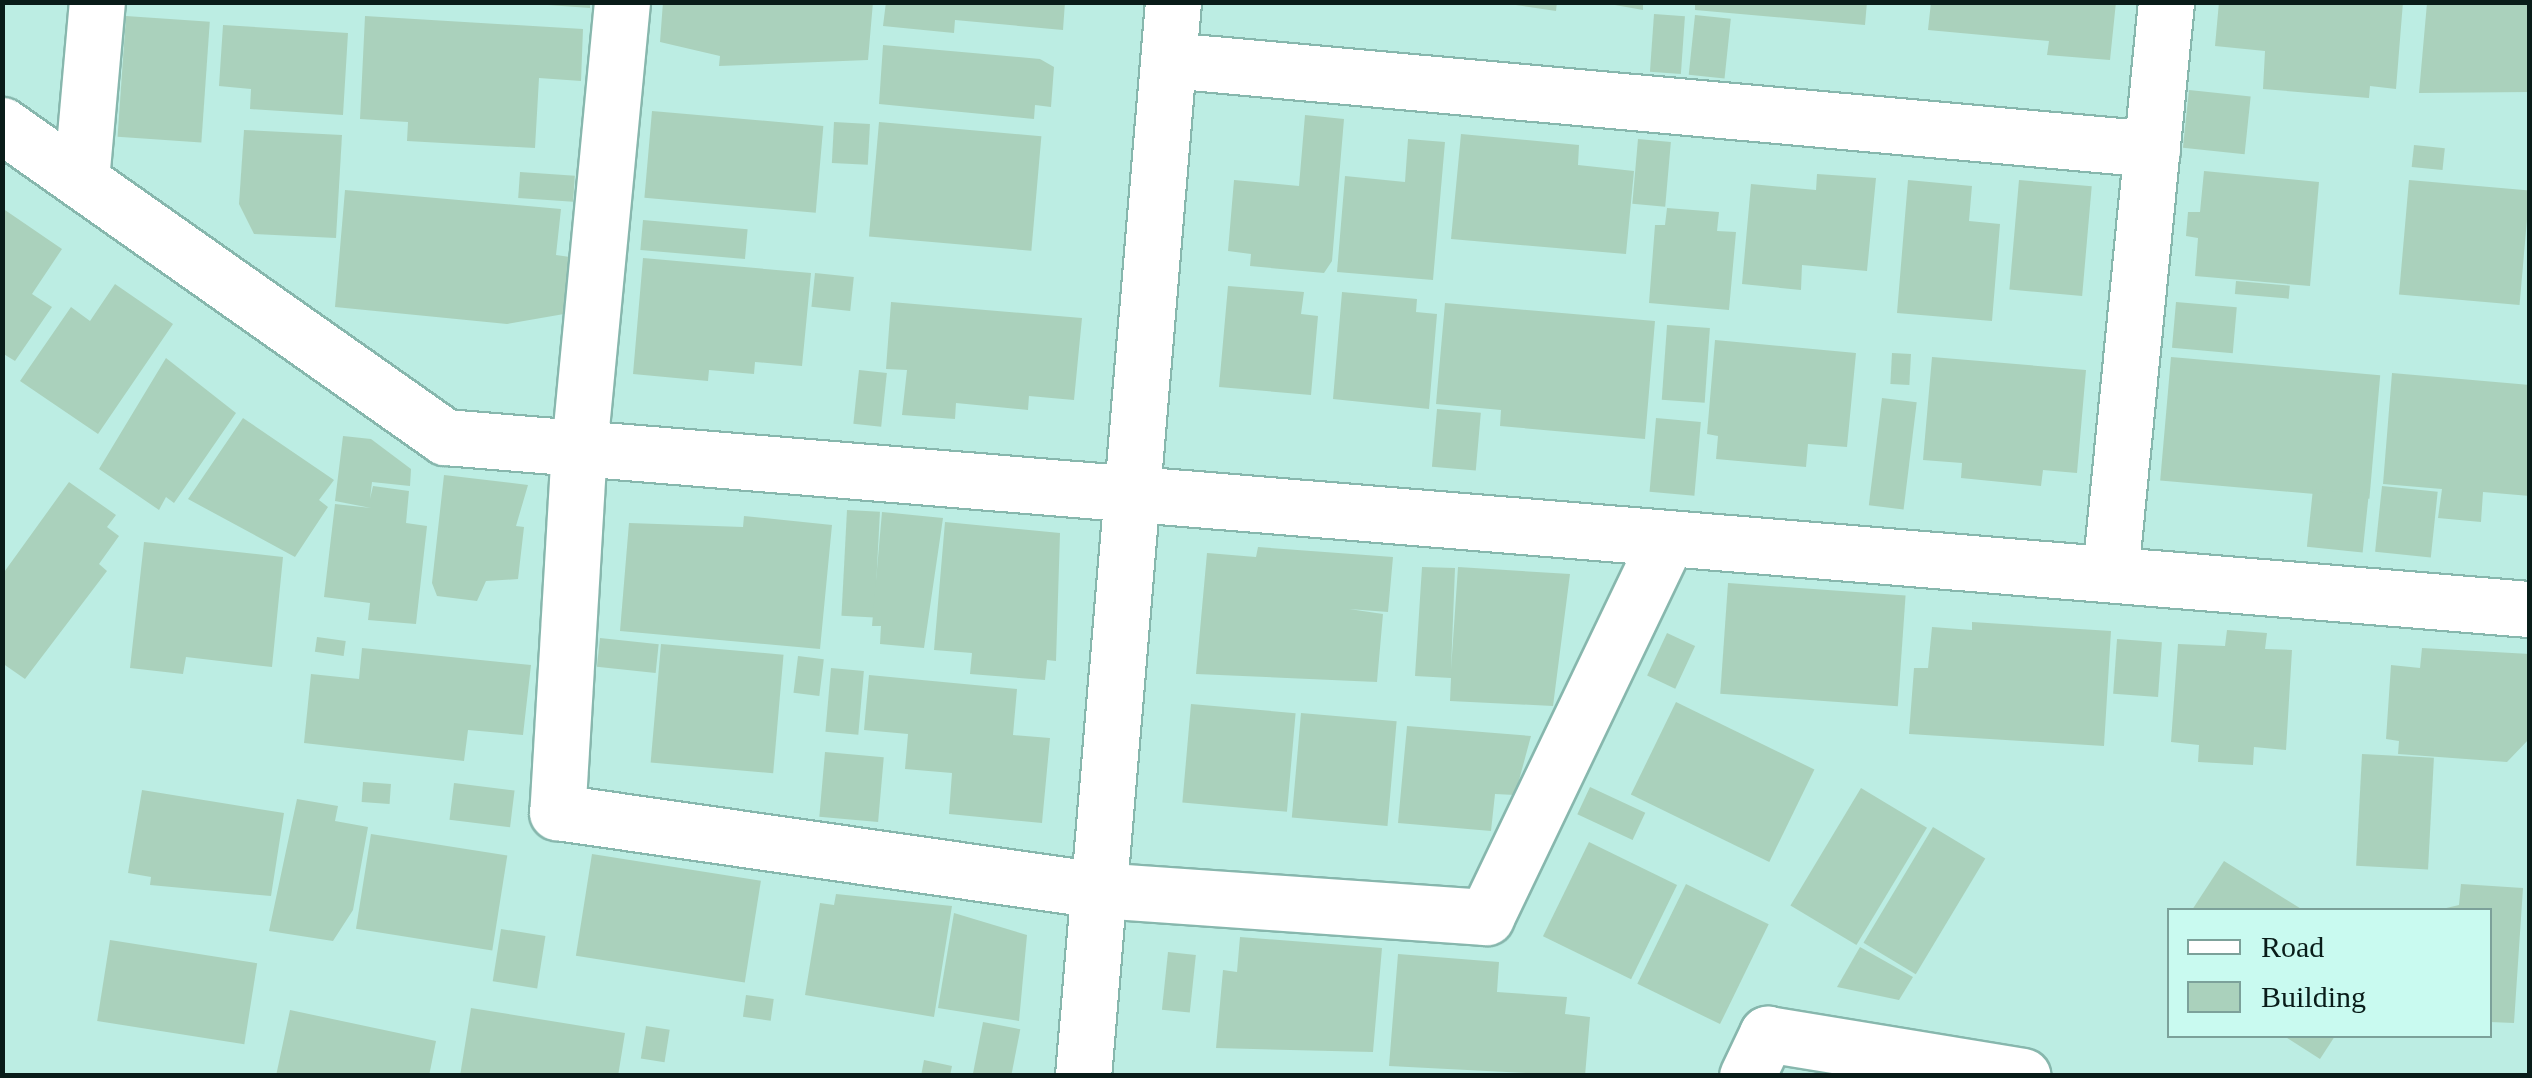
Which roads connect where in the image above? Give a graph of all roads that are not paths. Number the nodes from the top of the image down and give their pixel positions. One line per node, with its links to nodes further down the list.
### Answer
1 (97, 2): 8 (street)
2 (622, 2): 9 (street)
3 (1173, 2): 5 (street)
4 (2166, 2): 7 (street)
5 (1169, 60): 7 (street); 10 (street)
6 (2, 125): 8 (street)
7 (2152, 149): 12 (street)
8 (81, 180): 9 (street)
9 (579, 447): 10 (street); 14 (street)
10 (1128, 489): 11 (street); 14 (street)
11 (1666, 544): 12 (street); 14 (street)
12 (2110, 574): 13 (street)
13 (2530, 609)
14 (1098, 890): 15 (street)
15 (1082, 1076)
16 (1747, 1076): 17 (street)
17 (2023, 1076)

